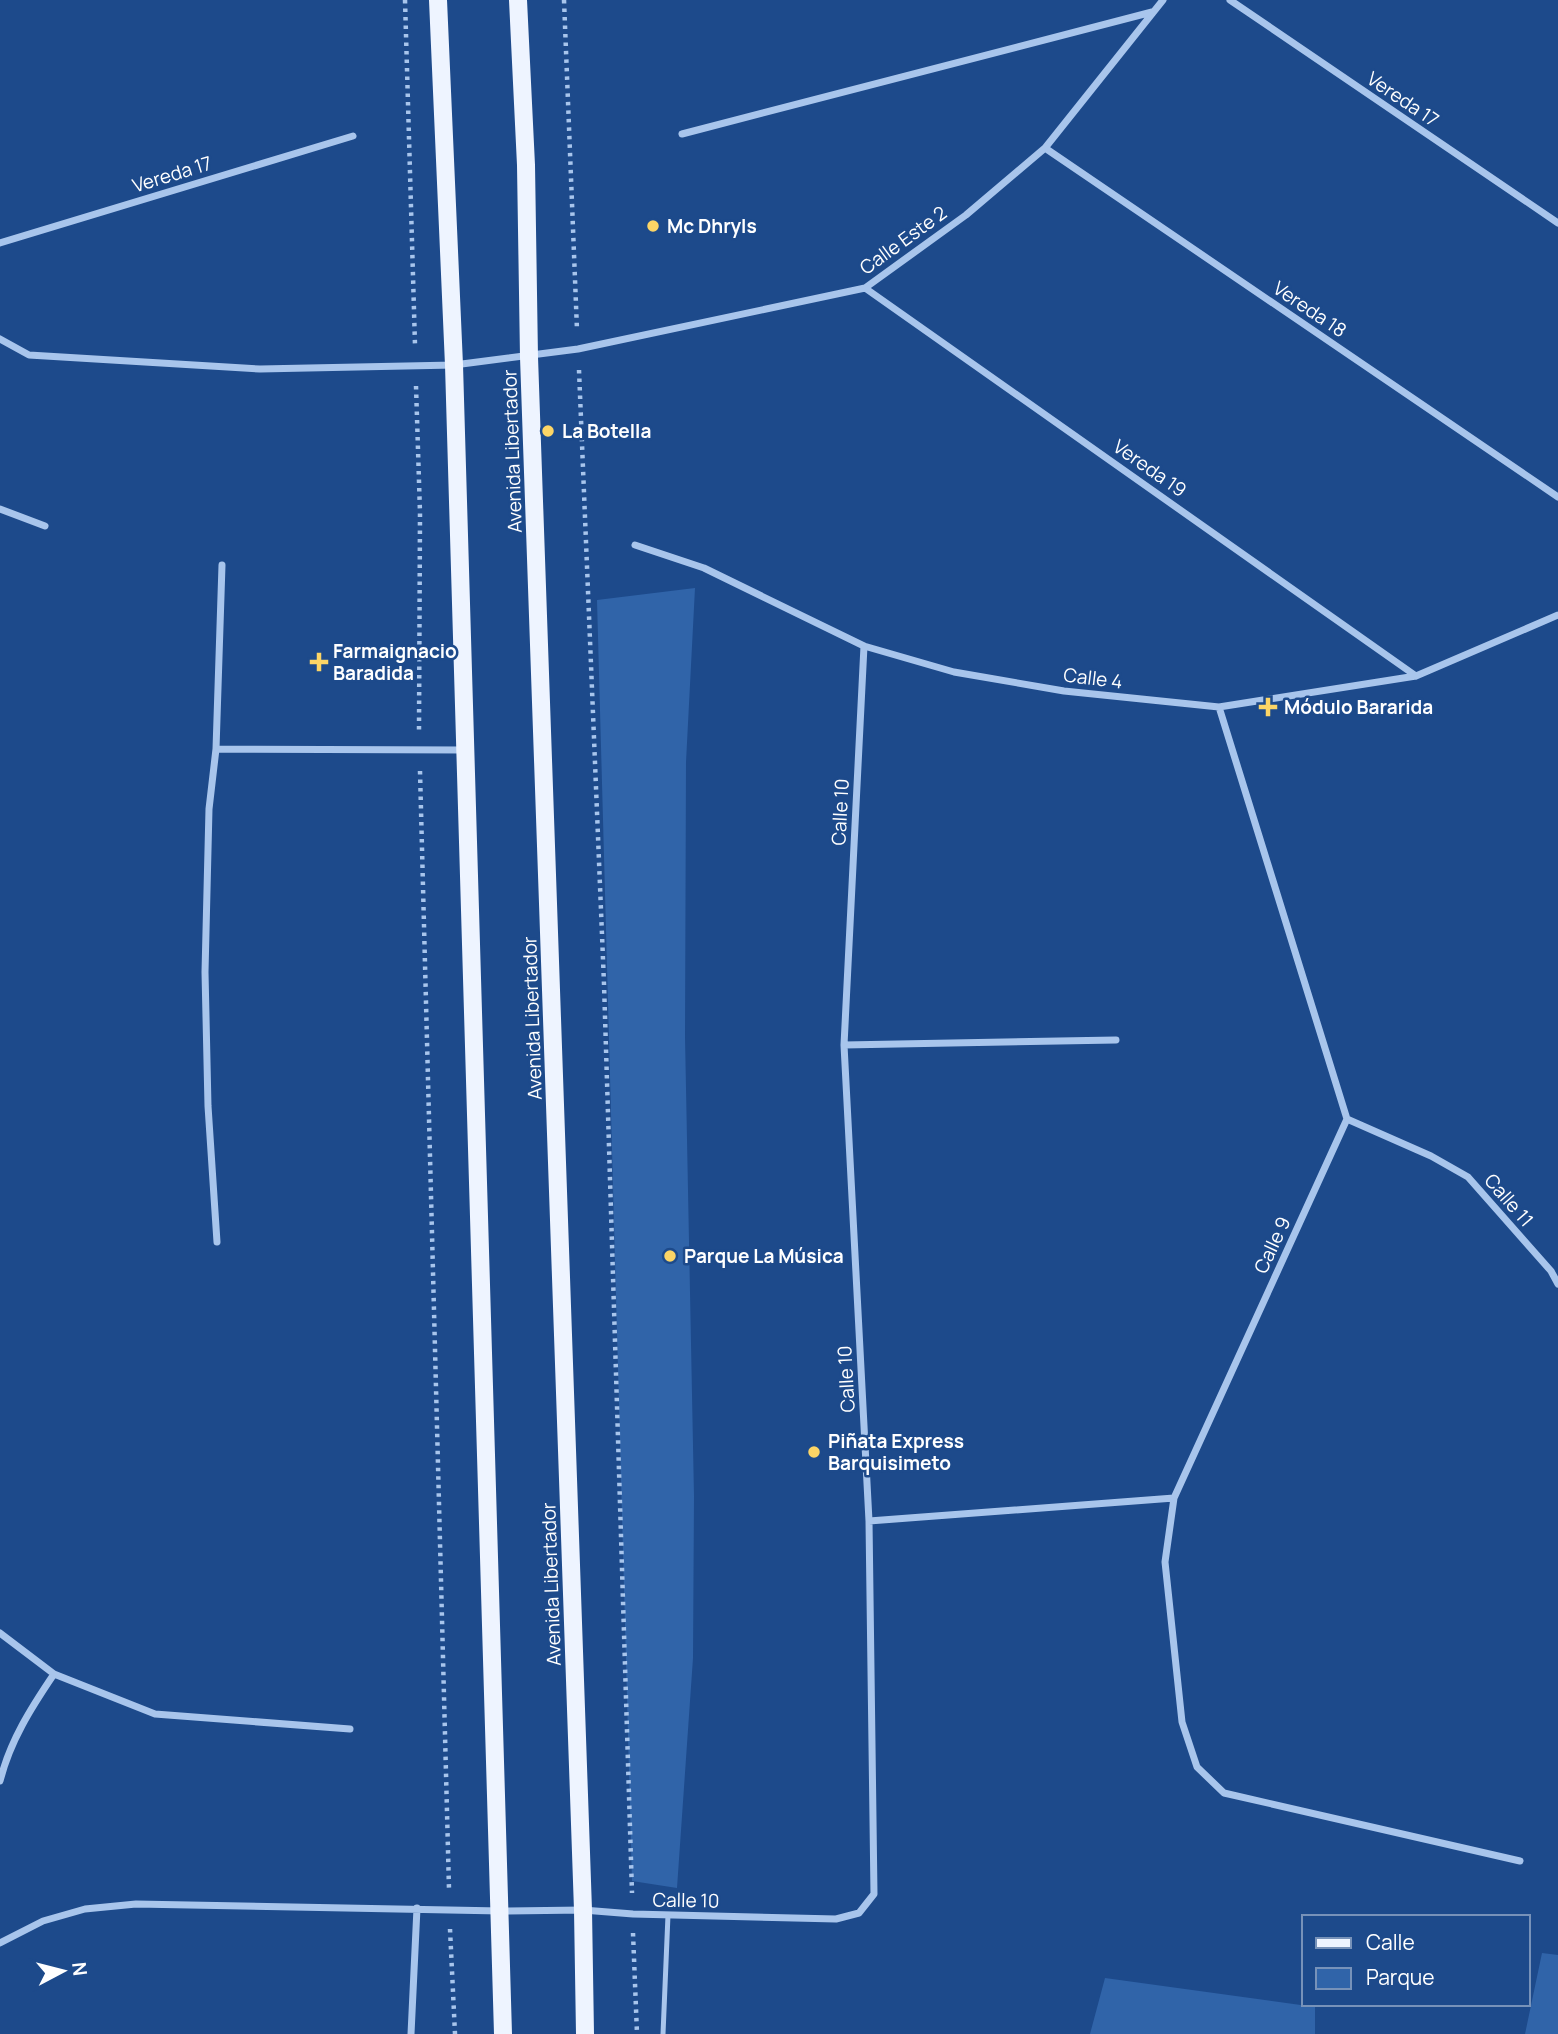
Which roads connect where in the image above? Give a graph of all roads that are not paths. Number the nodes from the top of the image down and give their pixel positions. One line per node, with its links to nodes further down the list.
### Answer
1 (438, 0): 14 (main road)
2 (518, 0): 13 (main road, Avenida Libertador)
3 (1163, 0): 5 (street, Calle Este 2)
4 (1230, 0): 9 (street, Vereda 17)
5 (1153, 12): 6 (street); 8 (street, Calle Este 2)
6 (682, 134)
7 (353, 136): 10 (street, Vereda 17)
8 (1045, 148): 11 (street, Calle Este 2); 15 (street, Vereda 18)
9 (1558, 223)
10 (0, 243)
11 (865, 288): 13 (street, Calle Este 2); 22 (street, Vereda 19)
12 (0, 339): 14 (street, Calle Este 2)
13 (529, 357): 14 (street, Calle Este 2); 40 (main road, Avenida Libertador)
14 (454, 365): 25 (main road)
15 (1558, 497)
16 (0, 509): 17 (street)
17 (45, 526)
18 (635, 545): 21 (street, Calle 4)
19 (222, 565): 24 (street)
20 (1558, 615): 22 (street, Calle 4)
21 (864, 646): 23 (street, Calle 4); 27 (street, Calle 10)
22 (1416, 676): 23 (street, Calle 4)
23 (1219, 707): 28 (street)
24 (216, 749): 25 (street); 29 (street)
25 (465, 750): 39 (main road)
26 (1116, 1040): 27 (street)
27 (844, 1045): 32 (street, Calle 10)
28 (1347, 1119): 30 (street, Calle 11); 31 (street, Calle 9)
29 (217, 1242)
30 (1558, 1284)
31 (1174, 1498): 32 (street); 37 (street, Calle 9)
32 (869, 1521): 41 (street, Calle 10)
33 (0, 1633): 34 (street)
34 (54, 1674): 35 (street); 36 (street)
35 (350, 1729)
36 (0, 1781)
37 (1520, 1861)
38 (417, 1908): 39 (street, Calle 10); 42 (street, Calle 10); 43 (street)
39 (501, 1910): 40 (street, Calle 10); 44 (main road)
40 (583, 1910): 41 (street, Calle 10); 45 (main road, Avenida Libertador)
41 (668, 1915): 46 (lane)
42 (0, 1943)
43 (411, 2034)
44 (503, 2034)
45 (585, 2034)
46 (663, 2034)

